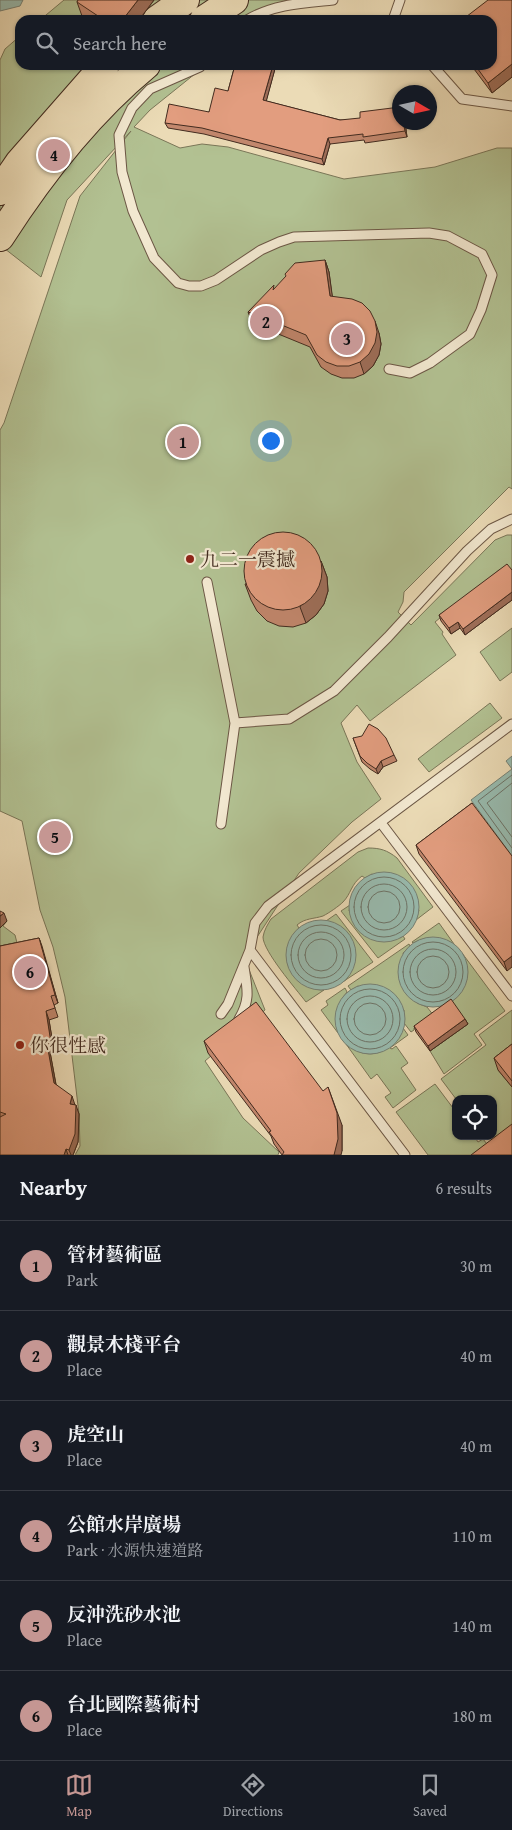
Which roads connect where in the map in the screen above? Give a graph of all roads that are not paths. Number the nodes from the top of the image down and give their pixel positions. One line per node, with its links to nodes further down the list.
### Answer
1 (185, 0): 5 (highway)
2 (234, 0): 6 (highway)
3 (332, 0): 7 (lane)
4 (400, 0): 8 (lane)
5 (164, 15)
6 (212, 15)
7 (256, 15)
8 (395, 15)
9 (101, 70): 14 (highway)
10 (140, 70): 15 (highway)
11 (193, 70): 16 (lane)
12 (436, 70): 13 (lane)
13 (512, 106)
14 (0, 191)
15 (0, 237)
16 (389, 369)
17 (512, 519): 19 (lane)
18 (207, 582): 19 (lane)
19 (235, 723): 22 (lane)
20 (512, 724): 21 (lane)
21 (381, 823): 23 (lane); 25 (lane)
22 (221, 824)
23 (250, 950): 24 (lane); 28 (lane)
24 (244, 966): 26 (lane); 27 (lane)
25 (512, 996)
26 (221, 1014)
27 (235, 1025)
28 (405, 1155)

